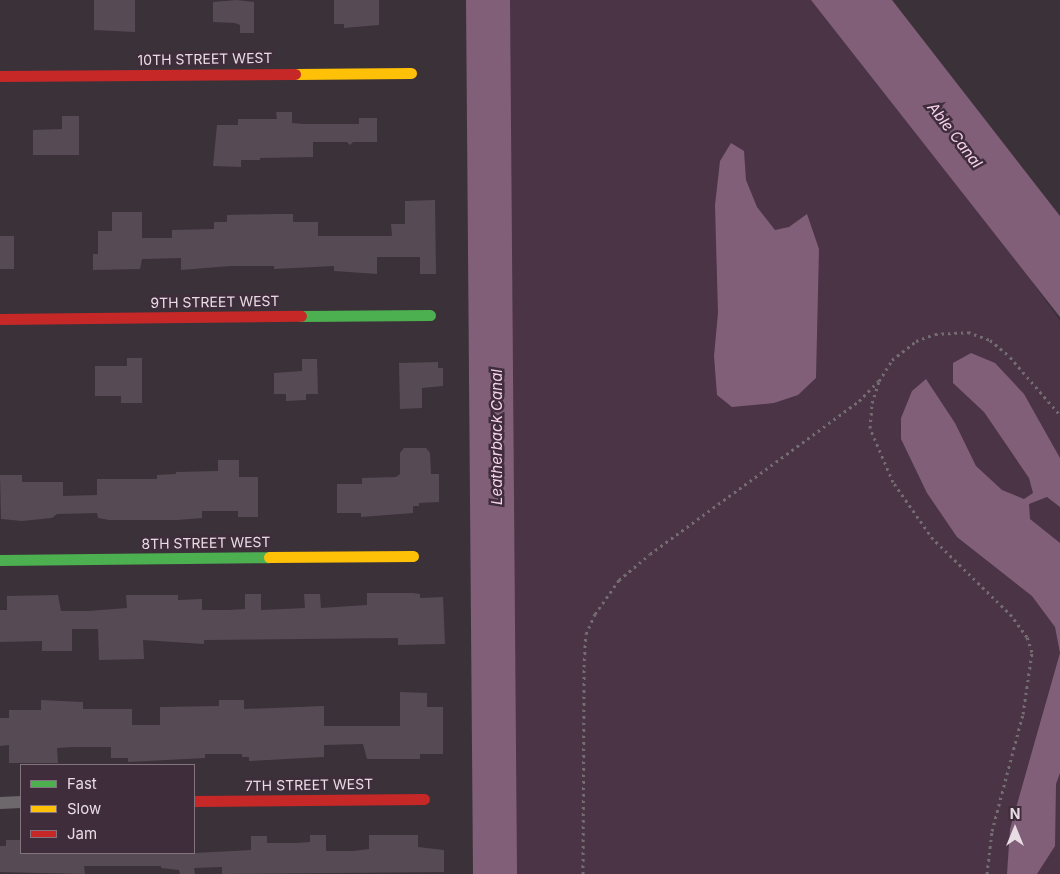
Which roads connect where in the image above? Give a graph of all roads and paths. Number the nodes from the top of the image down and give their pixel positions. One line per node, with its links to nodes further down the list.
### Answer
1 (411, 73): 2 (street, 10TH STREET WEST)
2 (0, 76)
3 (430, 315): 4 (street, 9TH STREET WEST)
4 (0, 319)
5 (878, 381): 6 (path); 13 (path); 14 (path)
6 (1060, 415)
7 (413, 556): 8 (street, 8TH STREET WEST)
8 (0, 560)
9 (424, 799): 10 (street, 7TH STREET WEST)
10 (195, 801)
11 (20, 802): 12 (street)
12 (0, 803)
13 (583, 874)
14 (987, 874)

